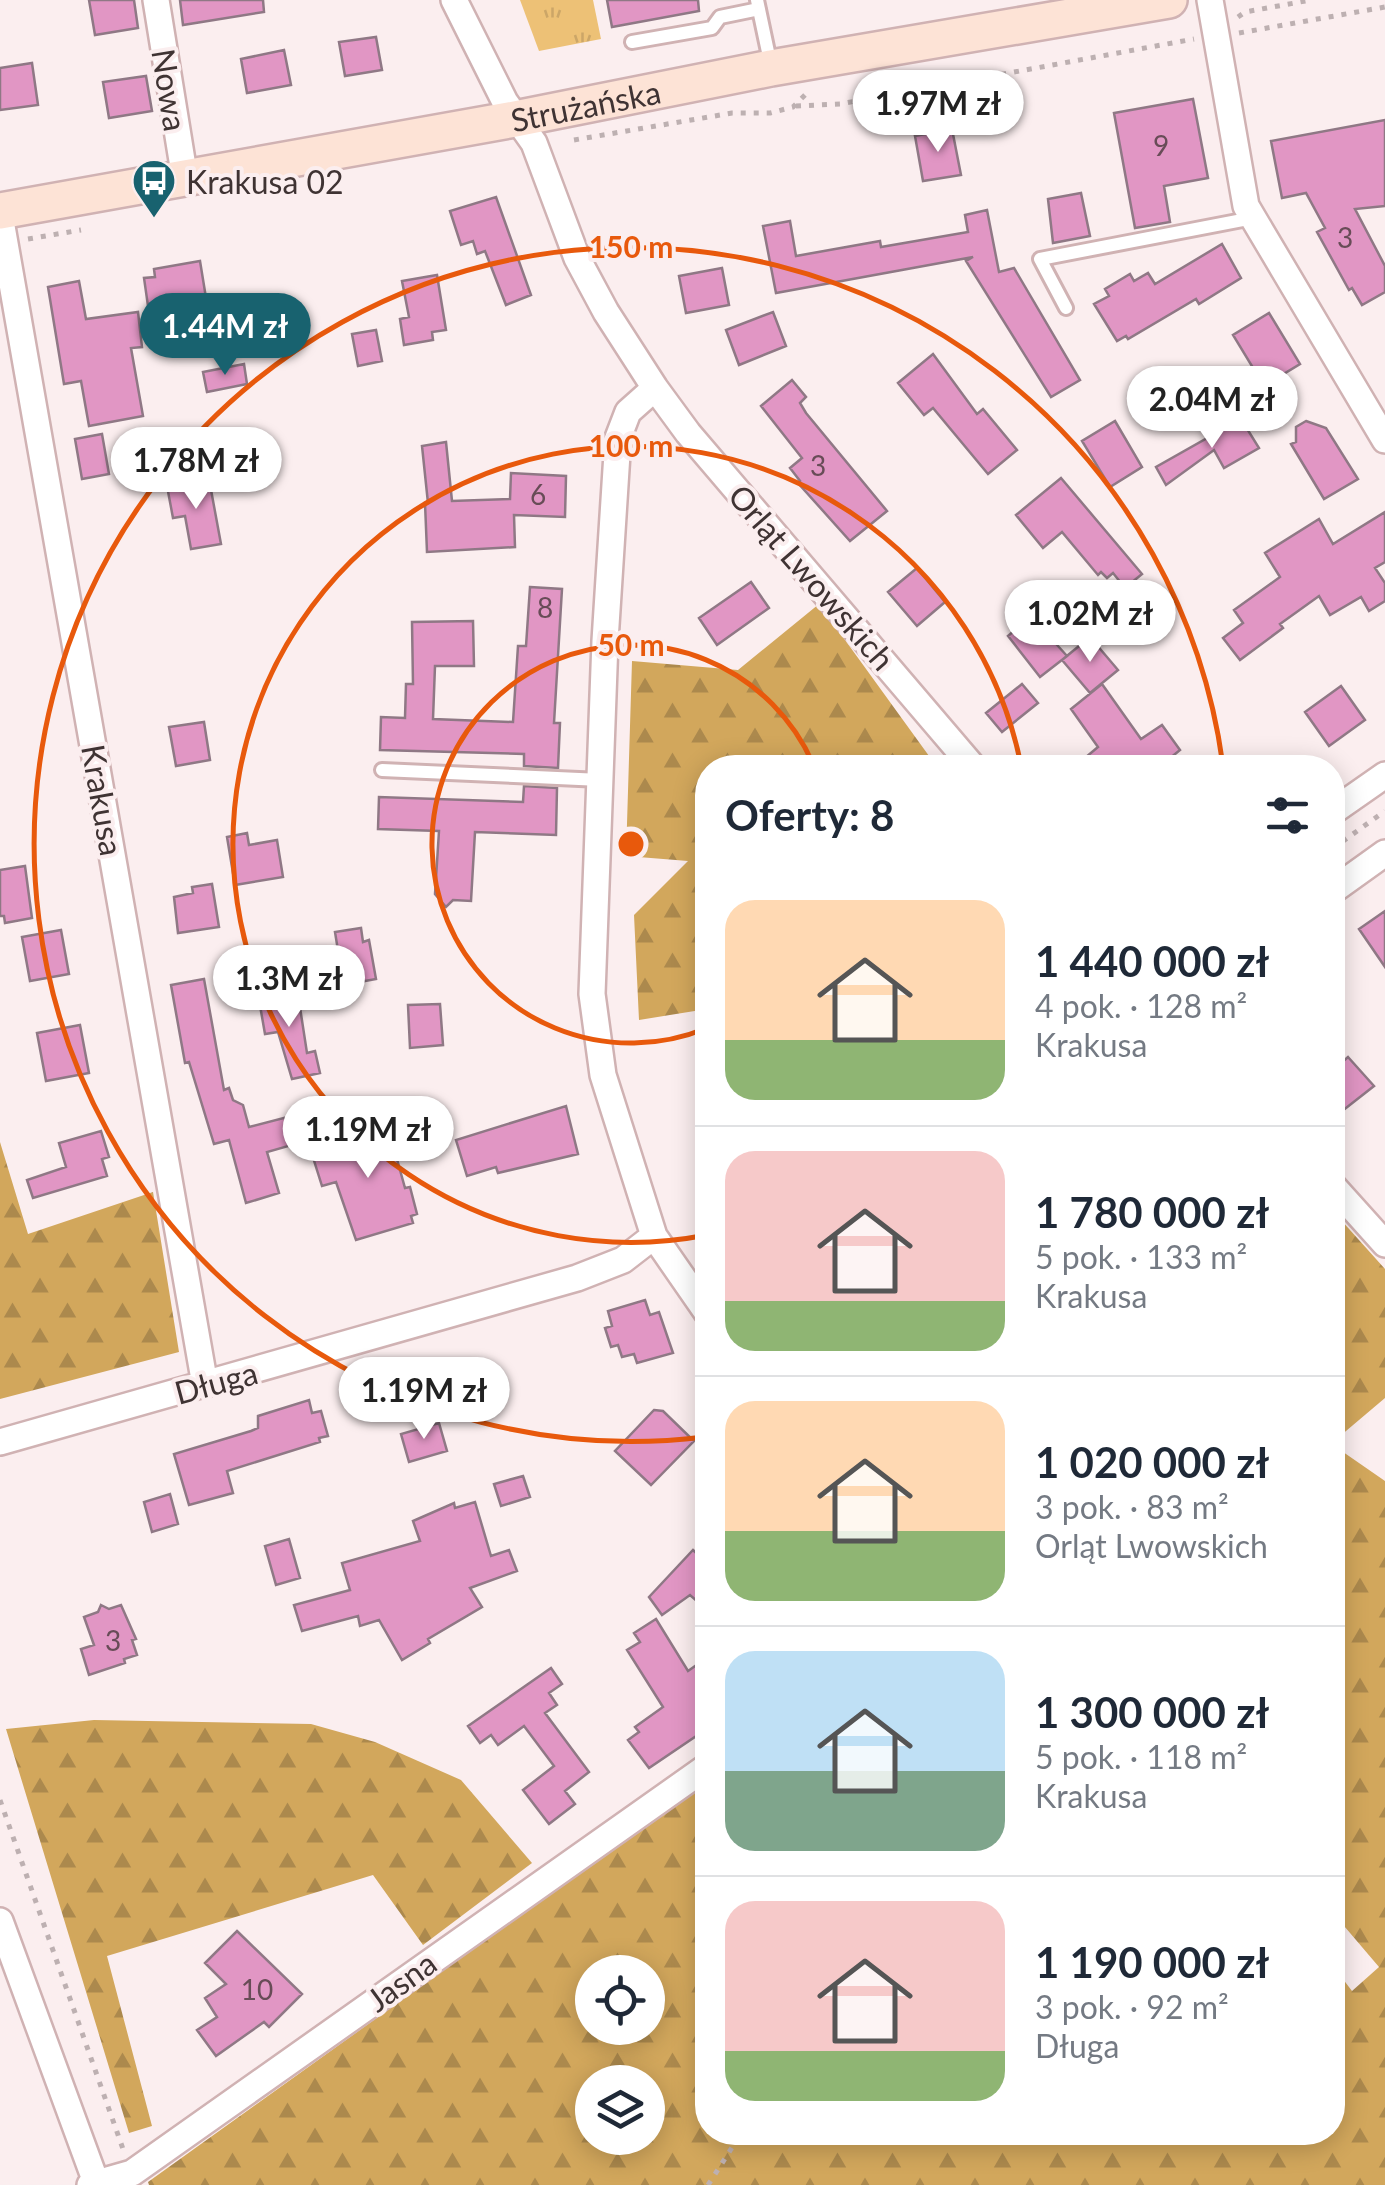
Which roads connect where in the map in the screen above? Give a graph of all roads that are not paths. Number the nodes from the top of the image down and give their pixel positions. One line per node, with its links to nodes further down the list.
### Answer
1 (156, 0): 9 (street, Nowa)
2 (454, 0): 8 (street, Orląt Lwowskich)
3 (1170, 0): 7 (main road, Strużańska)
4 (1210, 0): 11 (street)
5 (758, 5): 6 (lane); 7 (lane)
6 (632, 42)
7 (771, 68): 8 (main road, Strużańska)
8 (516, 119): 9 (main road, Strużańska); 13 (street, Orląt Lwowskich)
9 (185, 179): 10 (main road, Strużańska)
10 (0, 213): 26 (street, Krakusa)
11 (1253, 218): 12 (lane); 14 (street)
12 (1066, 308)
13 (655, 388): 15 (street, Orląt Lwowskich); 18 (street)
14 (1385, 440)
15 (963, 755)
16 (382, 770): 18 (lane)
17 (1385, 775): 19 (street)
18 (601, 780): 23 (street)
19 (1345, 803)
20 (1385, 853): 21 (street)
21 (1345, 882)
22 (1345, 1199): 24 (street)
23 (654, 1236): 25 (street); 26 (street, Długa)
24 (1385, 1244)
25 (695, 1295)
26 (205, 1386): 27 (street, Długa)
27 (0, 1442)
28 (695, 1775): 30 (street, Jasna)
29 (0, 1922): 30 (street)
30 (95, 2184)

